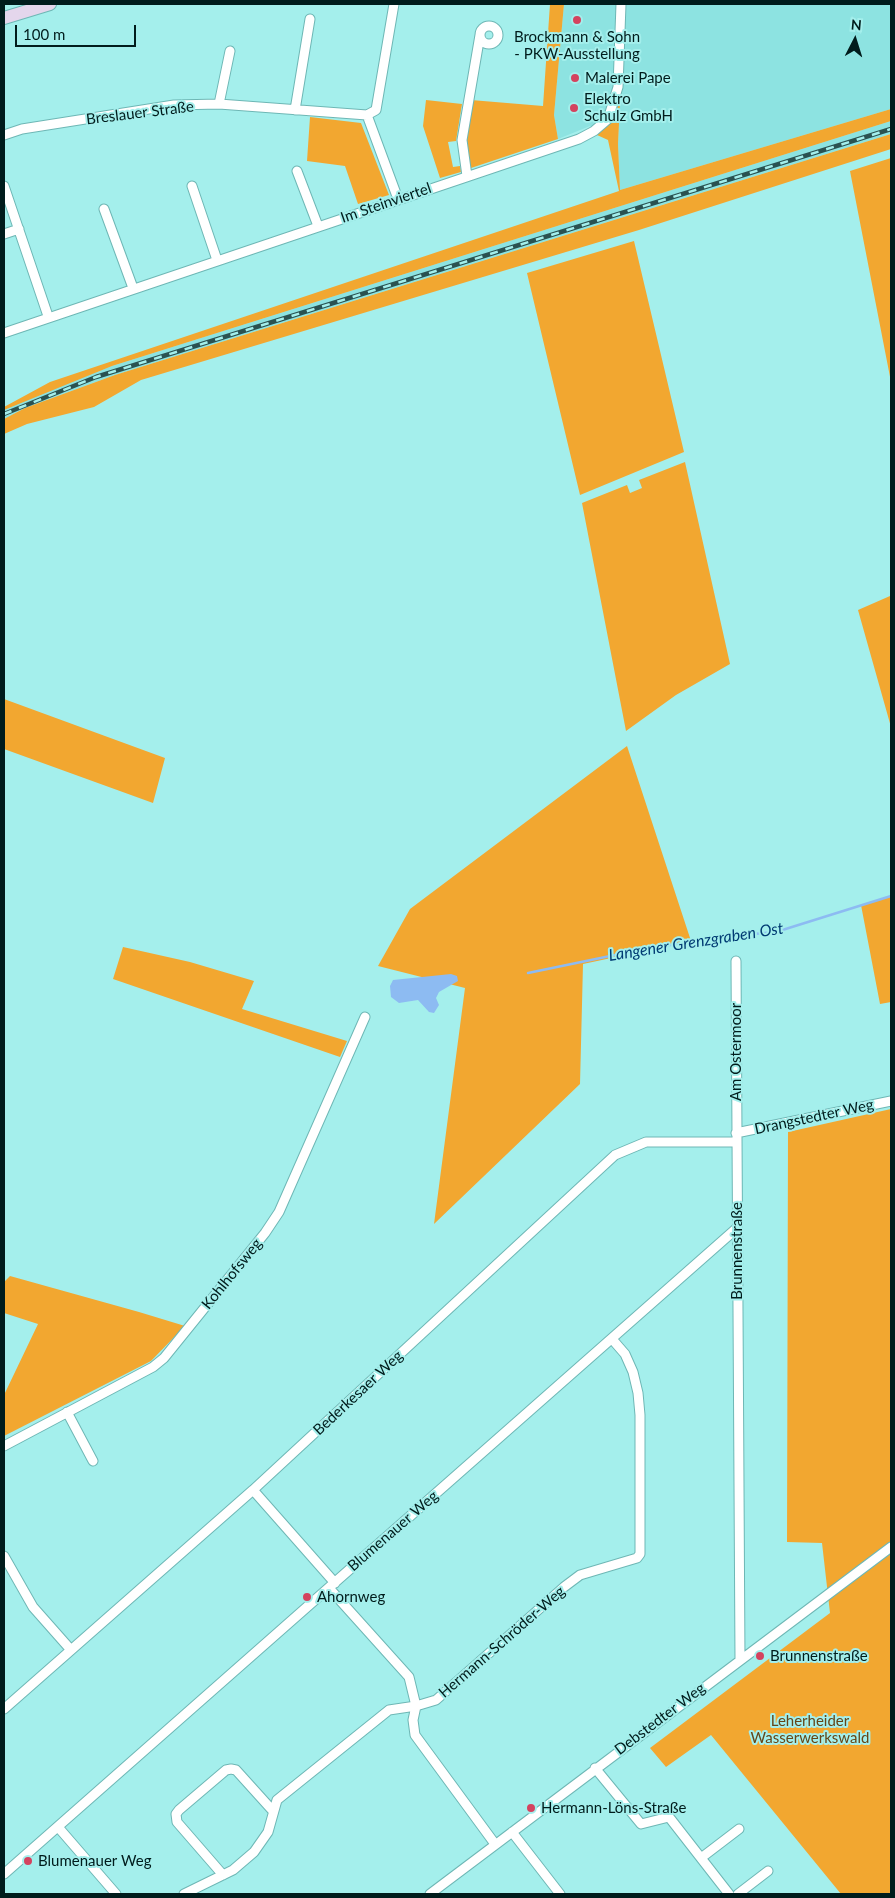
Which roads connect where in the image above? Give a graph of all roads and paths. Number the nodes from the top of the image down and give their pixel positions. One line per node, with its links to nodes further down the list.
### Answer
1 (50, 4): 4 (main road)
2 (394, 4): 10 (street)
3 (621, 4): 13 (street, Im Steinviertel)
4 (4, 18)
5 (310, 19): 9 (street)
6 (480, 35): 13 (street)
7 (230, 51): 8 (street)
8 (219, 104): 9 (street, Breslauer Straße); 11 (street, Breslauer Straße)
9 (295, 110): 10 (street, Breslauer Straße)
10 (367, 115): 16 (street)
11 (4, 136)
12 (297, 171): 18 (street)
13 (467, 176): 16 (street, Im Steinviertel)
14 (4, 186): 19 (street)
15 (192, 186): 21 (street)
16 (398, 199): 18 (street, Im Steinviertel)
17 (104, 209): 22 (street)
18 (318, 226): 21 (street, Im Steinviertel)
19 (19, 229): 20 (street); 23 (street)
20 (4, 234)
21 (217, 260): 22 (street, Im Steinviertel)
22 (133, 288): 23 (street, Im Steinviertel)
23 (48, 316): 24 (street, Im Steinviertel)
24 (4, 333)
25 (736, 961): 28 (street, Am Ostermoor)
26 (365, 1017): 31 (street, Kohlhofsweg)
27 (891, 1101): 28 (street, Drangstedter Weg)
28 (736, 1138): 29 (street, Brunnenstraße); 34 (street, Bederkesaer Weg)
29 (737, 1228): 30 (street, Blumenauer Weg); 39 (street, Brunnenstraße)
30 (612, 1338): 37 (street, Blumenauer Weg); 40 (street, Hermann-Schröder-Weg)
31 (67, 1412): 32 (street, Kohlhofsweg); 33 (street)
32 (4, 1446)
33 (93, 1461)
34 (253, 1490): 37 (street); 38 (street, Bederkesaer Weg)
35 (891, 1547): 39 (street, Debstedter Weg)
36 (4, 1556): 38 (street)
37 (332, 1585): 40 (street); 44 (street, Blumenauer Weg)
38 (72, 1650): 41 (street, Bederkesaer Weg)
39 (740, 1659): 42 (street, Debstedter Weg)
40 (416, 1706): 43 (street, Hermann-Schröder-Weg); 47 (street)
41 (4, 1709)
42 (596, 1768): 46 (street, Debstedter Weg); 48 (street)
43 (273, 1811): 51 (street, Hermann-Schröder-Weg); 51 (street)
44 (58, 1827): 50 (street, Blumenauer Weg); 52 (street)
45 (739, 1829): 48 (street)
46 (512, 1832): 47 (street, Debstedter Weg); 55 (street)
47 (495, 1844): 54 (street, Debstedter Weg)
48 (701, 1858): 56 (street)
49 (768, 1871): 57 (street)
50 (4, 1874)
51 (222, 1875): 53 (street, Hermann-Schröder-Weg)
52 (116, 1894)
53 (184, 1894)
54 (430, 1894)
55 (560, 1894)
56 (729, 1894)
57 (738, 1894)

